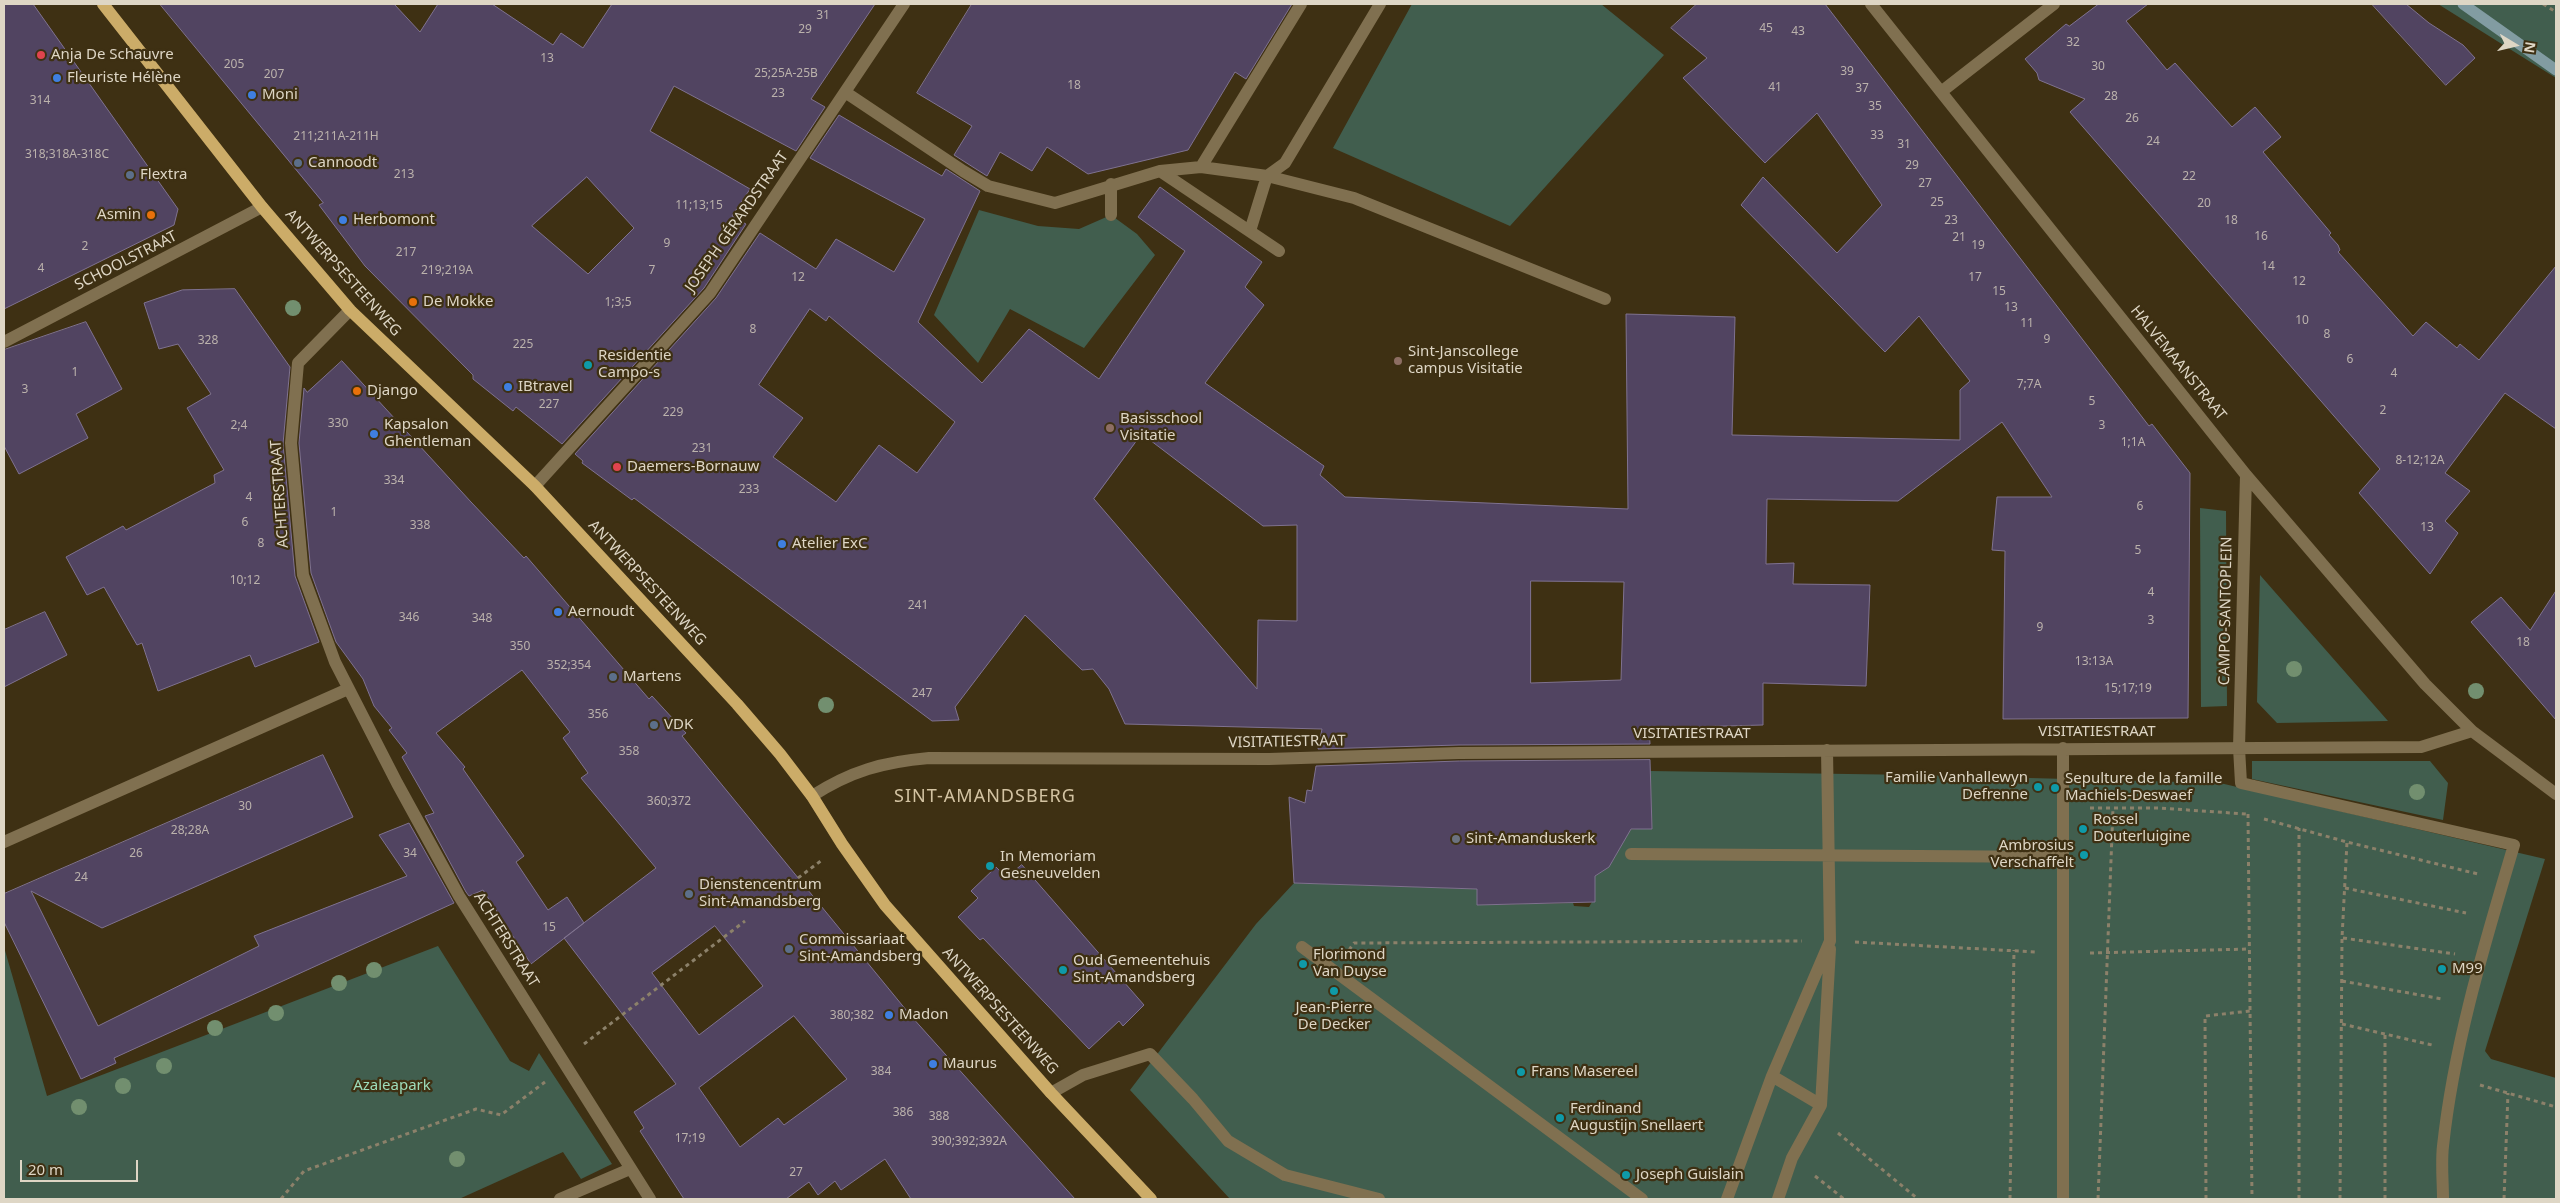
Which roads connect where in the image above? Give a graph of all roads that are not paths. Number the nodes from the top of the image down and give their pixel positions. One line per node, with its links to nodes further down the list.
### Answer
1 (103, 4): 13 (main road, ANTWERPSESTEENWEG)
2 (904, 4): 7 (street, JOSEPH GÉRARDSTRAAT)
3 (1301, 4): 9 (street)
4 (1380, 4): 11 (street)
5 (1871, 4): 8 (street, HALVEMAANSTRAAT)
6 (2054, 4): 8 (street)
7 (845, 92): 12 (street); 21 (street, JOSEPH GÉRARDSTRAAT)
8 (1941, 92): 20 (street, HALVEMAANSTRAAT)
9 (1201, 167): 10 (street); 11 (street)
10 (1160, 171): 12 (street); 15 (street)
11 (1267, 176): 15 (street); 17 (street)
12 (1111, 184): 14 (street)
13 (262, 207): 18 (main road, ANTWERPSESTEENWEG); 19 (street, SCHOOLSTRAAT)
14 (1111, 215)
15 (1250, 231): 16 (street)
16 (1278, 251)
17 (1605, 299)
18 (350, 310): 21 (main road, ANTWERPSESTEENWEG); 22 (street, ACHTERSTRAAT)
19 (4, 342)
20 (2246, 475): 23 (street, HALVEMAANSTRAAT); 25 (street, CAMPO-SANTOPLEIN)
21 (535, 486): 28 (main road, ANTWERPSESTEENWEG)
22 (348, 689): 29 (street); 38 (street, ACHTERSTRAAT)
23 (2472, 731): 25 (street, VISITATIESTRAAT); 27 (street)
24 (2063, 748): 25 (street, VISITATIESTRAAT); 26 (street, VISITATIESTRAAT); 32 (street)
25 (2239, 748): 47 (street, CAMPO-SANTOPLEIN)
26 (1827, 750): 28 (street, VISITATIESTRAAT); 31 (street)
27 (2556, 794)
28 (812, 796): 36 (main road, ANTWERPSESTEENWEG)
29 (4, 842)
30 (1631, 854): 31 (street)
31 (1829, 855): 32 (street); 33 (street)
32 (2062, 858): 46 (street)
33 (1830, 941): 35 (street); 37 (street)
34 (1302, 947): 43 (street)
35 (1772, 1076): 37 (street); 44 (street)
36 (1051, 1093): 41 (main road, ANTWERPSESTEENWEG); 42 (street)
37 (1821, 1105): 45 (street)
38 (630, 1169): 39 (street); 40 (street, ACHTERSTRAAT)
39 (560, 1199)
40 (650, 1199)
41 (1151, 1199)
42 (1379, 1199)
43 (1642, 1199)
44 (1727, 1199)
45 (1778, 1199)
46 (2064, 1199)
47 (2443, 1199)

